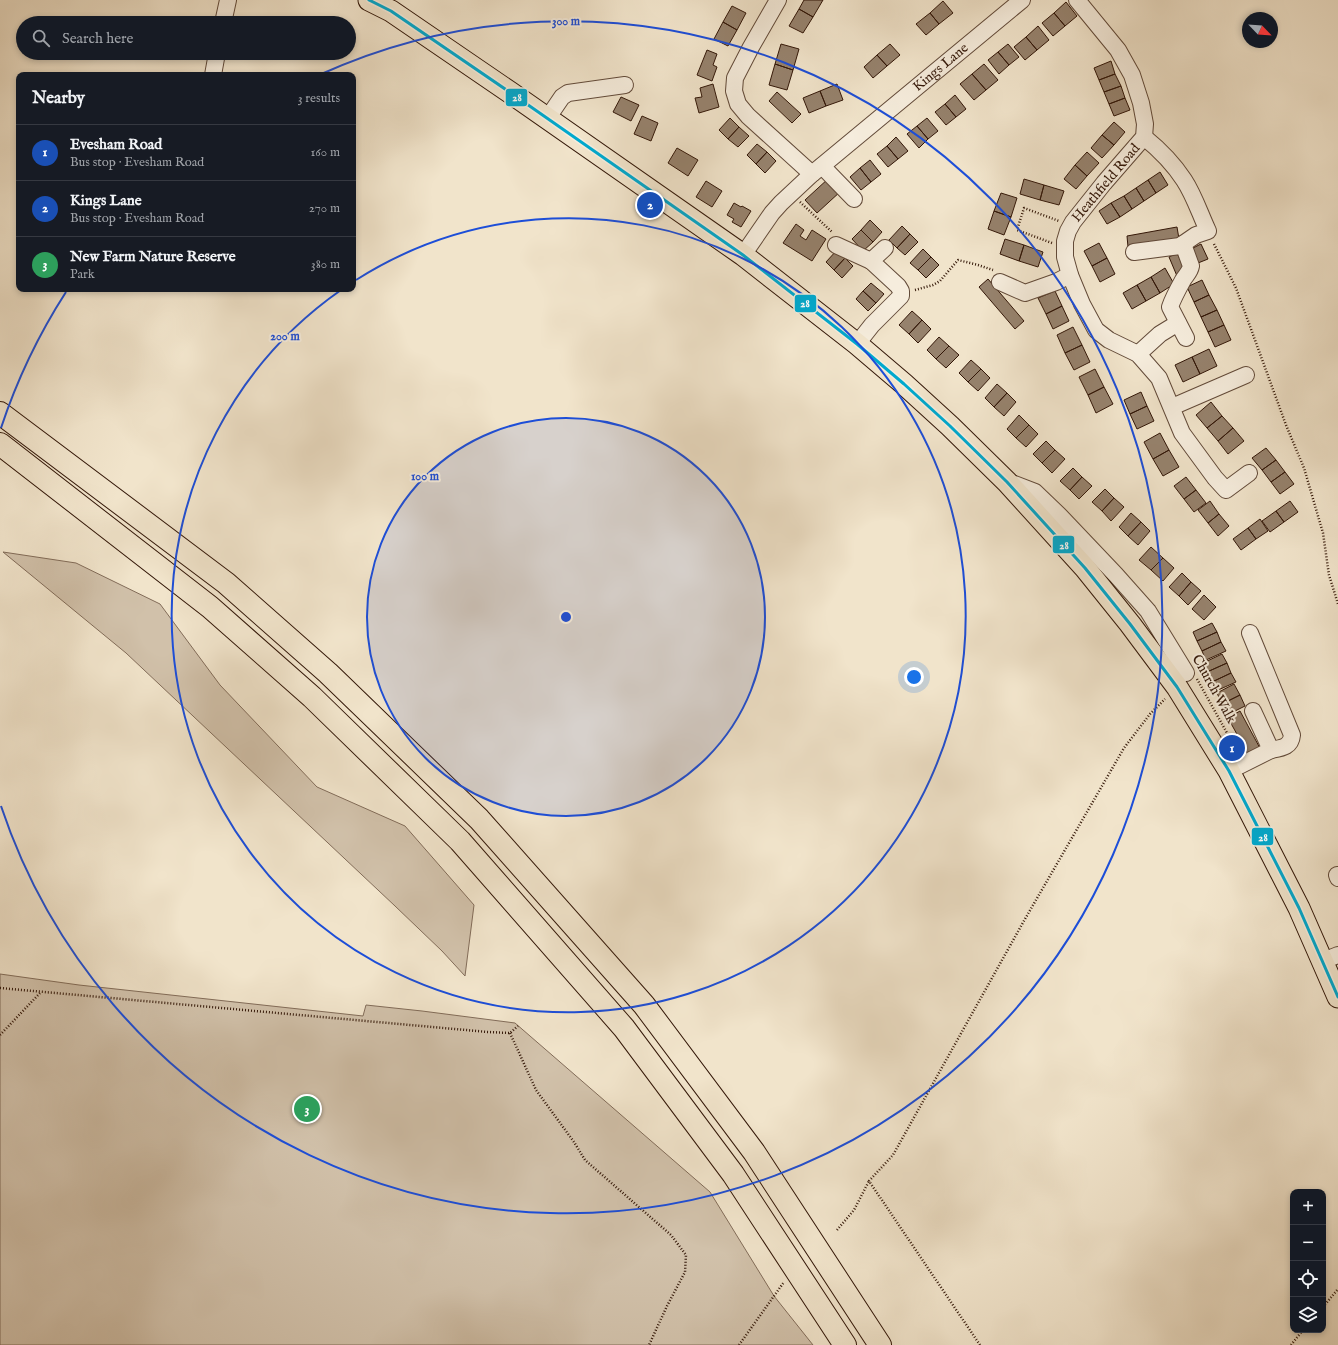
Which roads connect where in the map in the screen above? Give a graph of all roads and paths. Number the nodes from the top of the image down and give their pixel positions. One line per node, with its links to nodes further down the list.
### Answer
1 (228, 0): 6 (street)
2 (369, 0): 10 (main road)
3 (778, 0): 12 (street)
4 (1022, 0): 12 (street, Kings Lane)
5 (1077, 0): 11 (street, Heathfield Road)
6 (225, 16)
7 (216, 60): 8 (street)
8 (214, 72)
9 (624, 85): 10 (street)
10 (547, 119): 22 (main road)
11 (1144, 137): 15 (street, Heathfield Road); 16 (street)
12 (817, 170): 13 (street, Kings Lane); 14 (street)
13 (791, 194): 17 (path); 22 (street, Kings Lane)
14 (854, 199)
15 (1071, 226): 20 (street, Heathfield Road); 20 (path)
16 (1208, 231): 18 (street); 37 (path)
17 (836, 240): 23 (street)
18 (1183, 244): 21 (street); 27 (street)
19 (885, 248): 23 (street)
20 (1065, 248): 24 (street, Heathfield Road)
21 (1134, 252)
22 (742, 255): 29 (main road)
23 (871, 261): 26 (street)
24 (1070, 275): 25 (street); 30 (street, Heathfield Road)
25 (999, 277): 26 (path)
26 (901, 296): 29 (street)
27 (1178, 323): 28 (street); 30 (street)
28 (1186, 338)
29 (857, 344): 36 (main road)
30 (1138, 354): 32 (street, Heathfield Road)
31 (1246, 375): 32 (street)
32 (1172, 407): 35 (street, Heathfield Road)
33 (0, 413): 62 (highway)
34 (0, 444): 61 (highway)
35 (1249, 473)
36 (1007, 482): 38 (street); 39 (main road)
37 (1338, 604)
38 (1148, 611): 39 (street); 41 (street)
39 (1130, 624): 41 (main road)
40 (1250, 633): 44 (street)
41 (1186, 678): 43 (path, Church Walk); 45 (main road); 53 (path)
42 (1253, 711): 44 (street)
43 (1228, 735)
44 (1271, 750): 45 (street)
45 (1229, 771): 46 (main road)
46 (1331, 958): 49 (main road)
47 (0, 988): 48 (path)
48 (42, 992): 51 (path); 52 (path)
49 (1338, 997)
50 (518, 1026): 51 (path)
51 (510, 1033): 59 (path)
52 (0, 1035)
53 (869, 1181): 54 (path); 63 (path)
54 (837, 1230)
55 (786, 1280): 60 (path)
56 (1338, 1289): 57 (path)
57 (1326, 1303)
58 (1301, 1333): 64 (path)
59 (649, 1345)
60 (739, 1345)
61 (845, 1345)
62 (880, 1345)
63 (980, 1345)
64 (1291, 1345)

